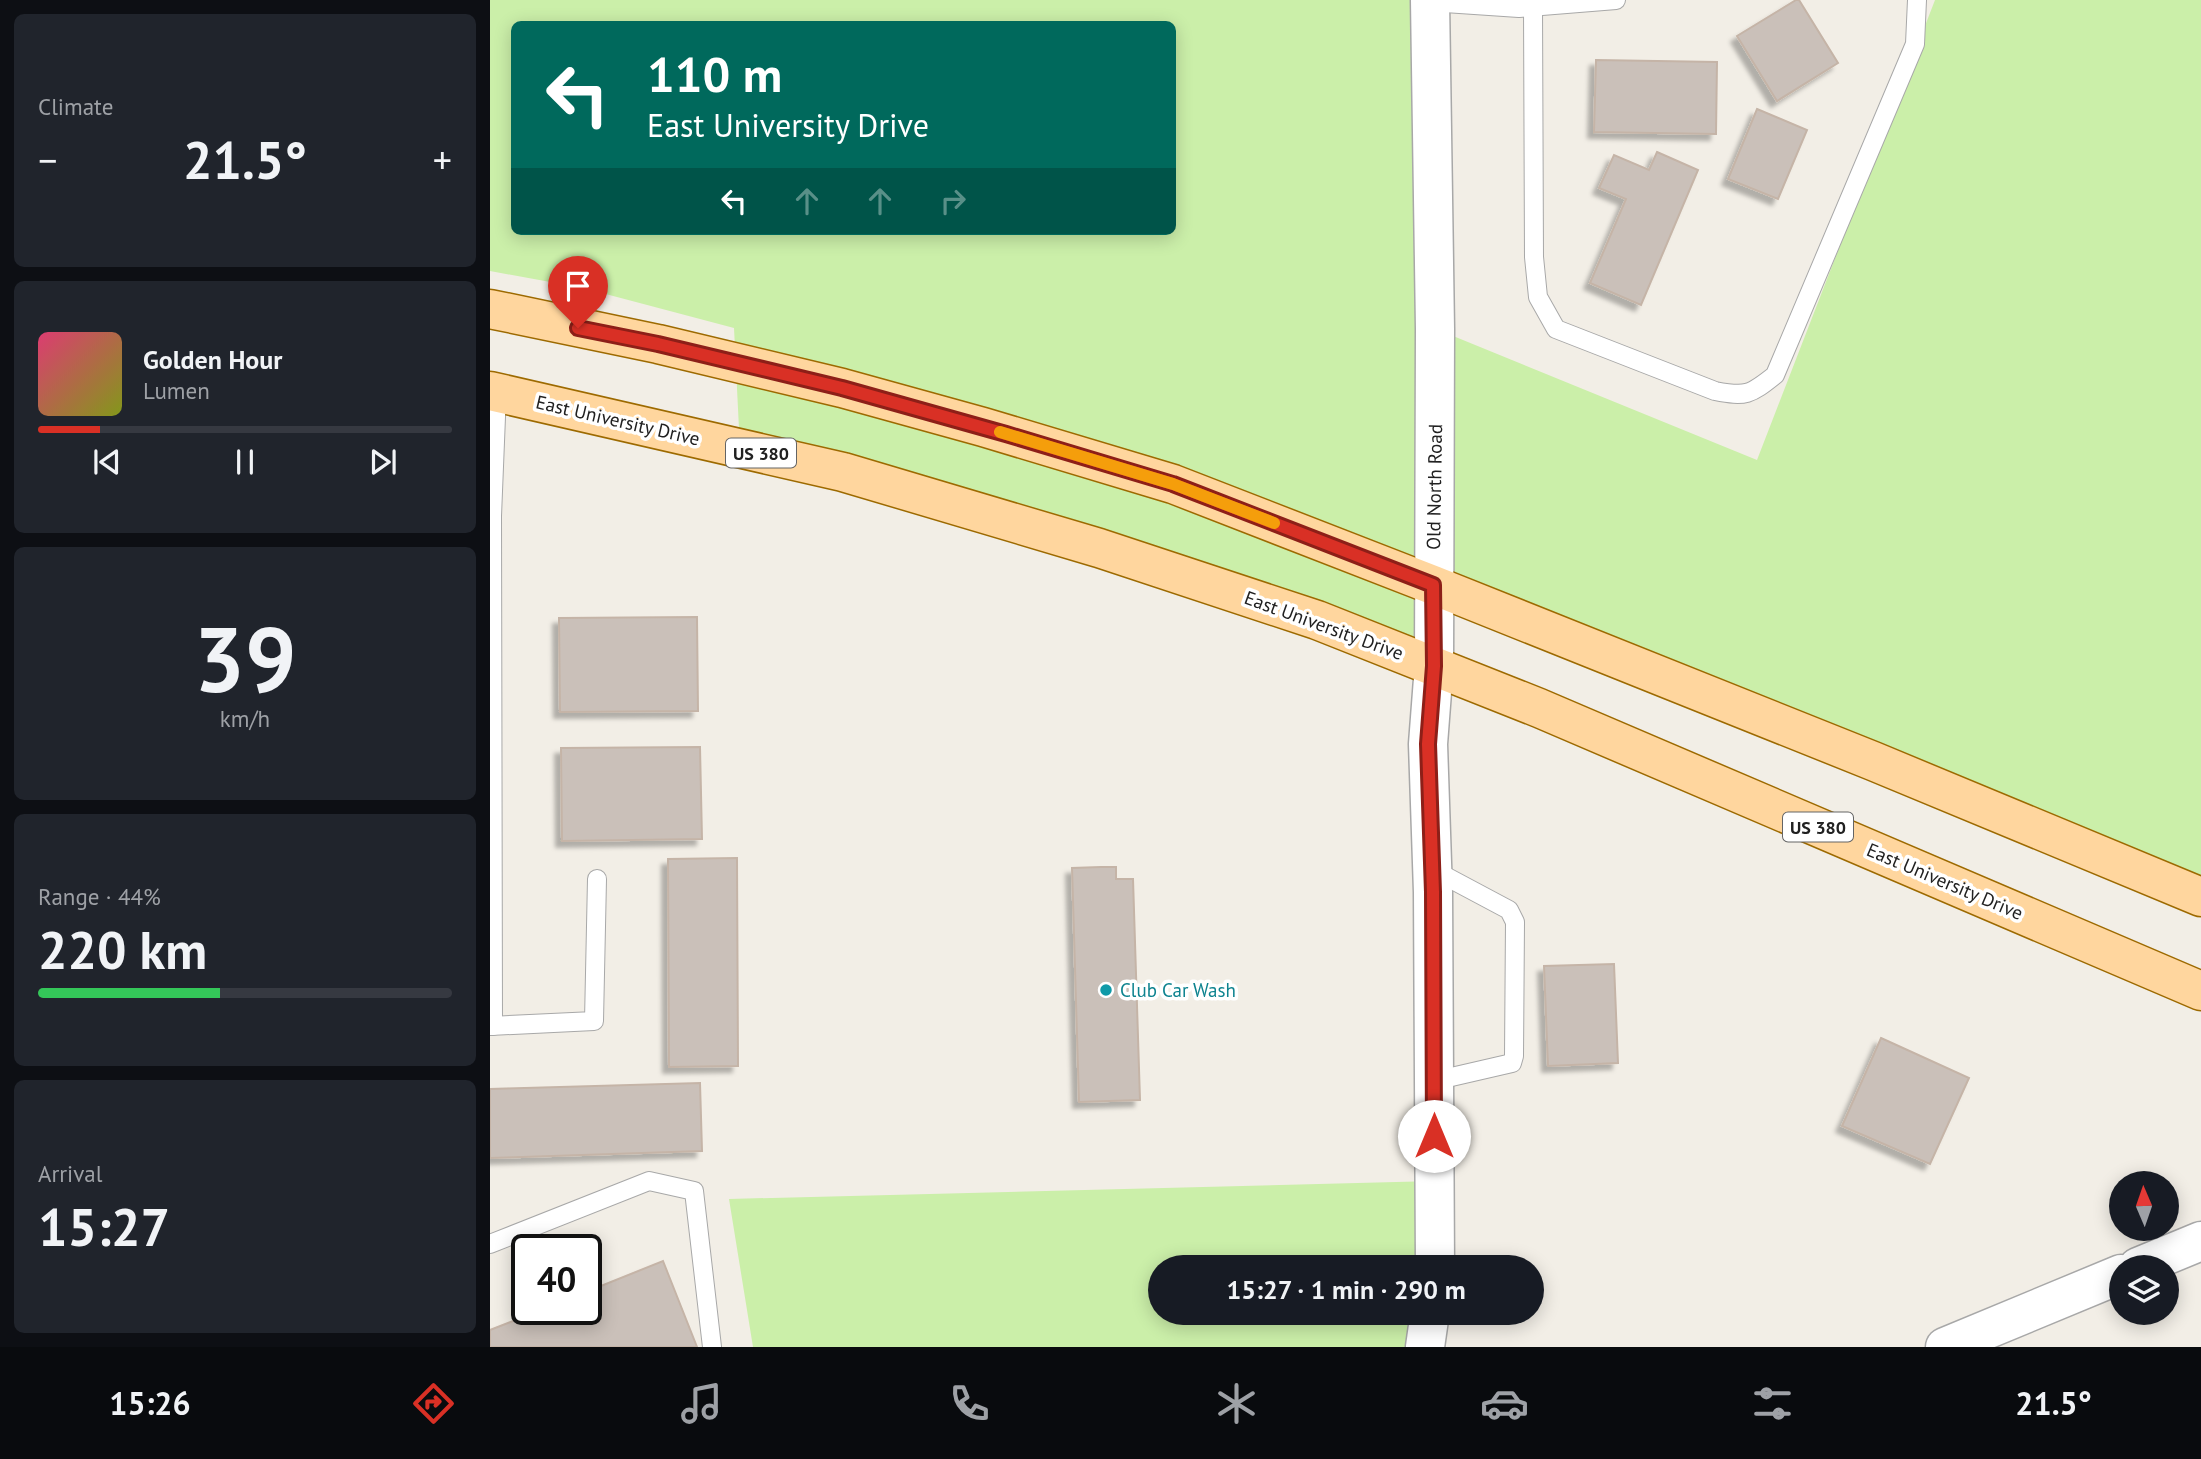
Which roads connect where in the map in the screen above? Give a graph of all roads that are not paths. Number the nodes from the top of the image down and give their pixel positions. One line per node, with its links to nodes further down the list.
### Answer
1 (1616, 0): 4 (lane)
2 (1917, 0): 4 (lane)
3 (1430, 1): 4 (lane); 7 (street, Old North Road)
4 (1533, 7)
5 (490, 309): 7 (main road)
6 (493, 391): 8 (main road, East University Drive / US 380); 13 (lane)
7 (1433, 585): 8 (street, Old North Road); 11 (main road)
8 (1434, 666): 9 (street, Old North Road); 12 (main road, East University Drive / US 380)
9 (1432, 869): 14 (street, Old North Road); 14 (lane)
10 (597, 879): 13 (lane)
11 (2201, 897)
12 (2201, 991)
13 (492, 1026)
14 (1434, 1081): 17 (street, Old North Road)
15 (2201, 1241): 18 (street)
16 (490, 1244): 20 (lane)
17 (1435, 1255)
18 (2167, 1255)
19 (2109, 1279): 21 (street)
20 (712, 1347)
21 (1945, 1347)

